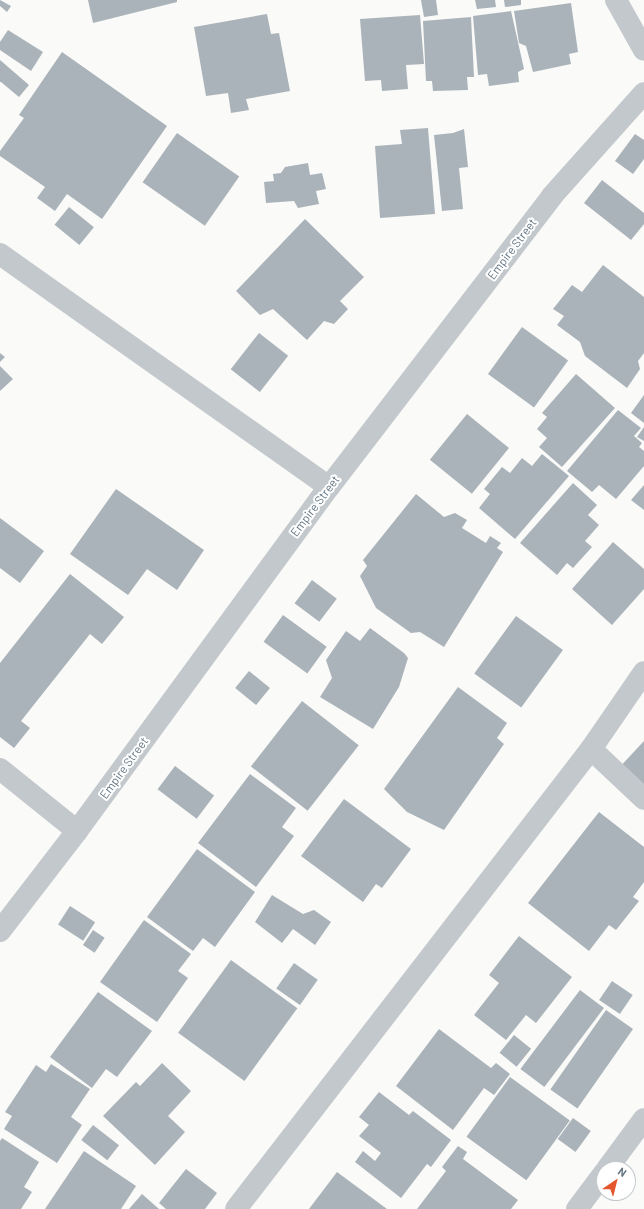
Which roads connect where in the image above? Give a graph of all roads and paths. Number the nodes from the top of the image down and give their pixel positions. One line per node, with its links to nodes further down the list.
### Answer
1 (616, 0): 2 (street)
2 (644, 50)
3 (644, 93): 5 (street, Empire Street)
4 (0, 254): 5 (street)
5 (329, 487): 10 (street, Empire Street)
6 (644, 672): 7 (street)
7 (591, 749): 9 (street); 15 (street)
8 (0, 770): 10 (street)
9 (644, 799)
10 (77, 831): 11 (street, Empire Street)
11 (0, 931)
12 (644, 1118): 13 (street)
13 (613, 1161)
14 (596, 1184): 16 (street)
15 (236, 1209)
16 (577, 1209)

